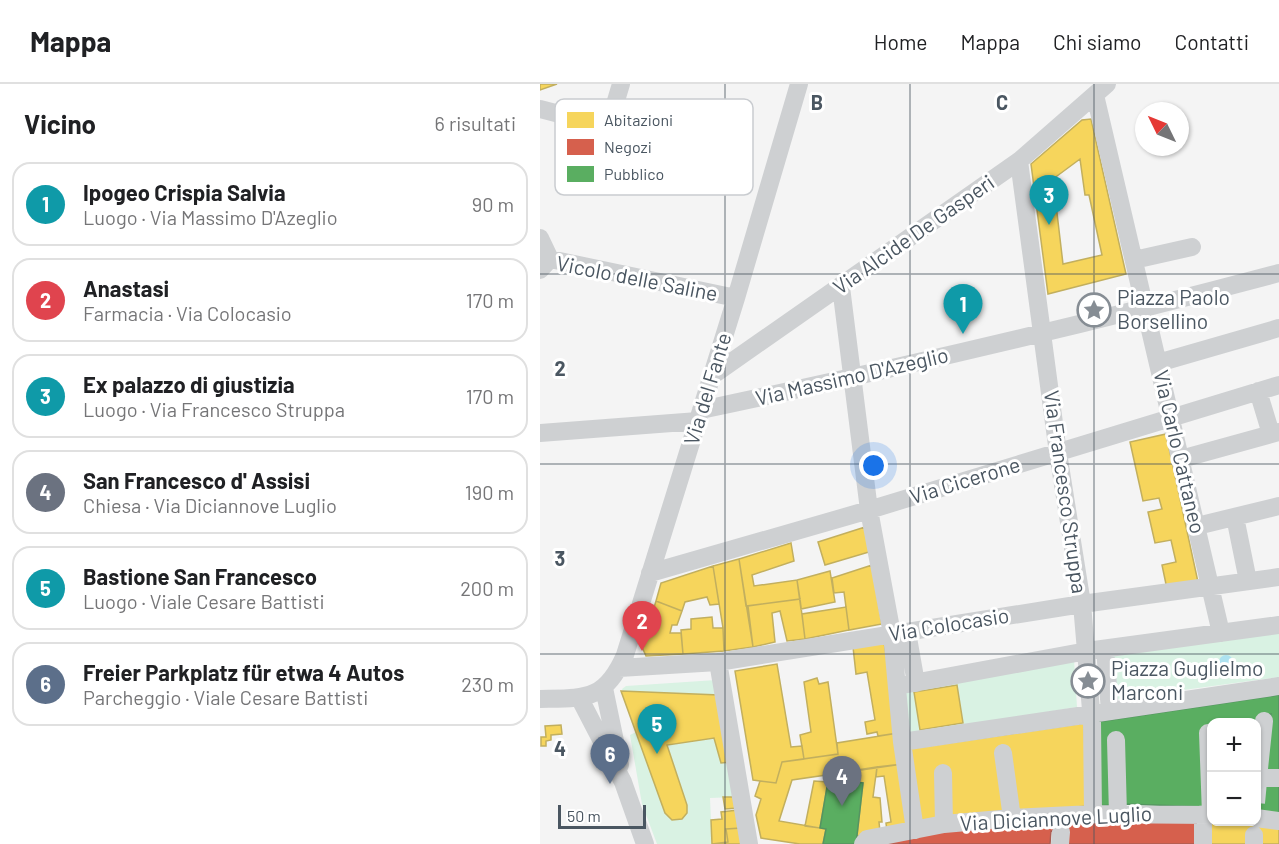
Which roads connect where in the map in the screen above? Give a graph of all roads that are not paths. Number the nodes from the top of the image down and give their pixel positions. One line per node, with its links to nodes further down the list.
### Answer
1 (621, 84): 4 (street)
2 (799, 84): 14 (street, Via del Fante)
3 (1101, 90): 7 (street, Via Alcide De Gasperi); 11 (street)
4 (616, 99)
5 (540, 109): 6 (street)
6 (555, 113)
7 (1019, 161): 13 (street, Via Alcide De Gasperi); 17 (street, Via Francesco Struppa)
8 (540, 238): 10 (street)
9 (1192, 248): 11 (street)
10 (545, 264): 14 (street, Vicolo delle Saline)
11 (1135, 266): 15 (street, Via Carlo Cattaneo)
12 (1278, 277): 15 (street)
13 (841, 287): 19 (street, Via Alcide De Gasperi); 20 (street)
14 (736, 298): 19 (street, Via del Fante)
15 (1149, 310): 17 (street, Via Massimo D'Azeglio); 18 (street, Via Carlo Cattaneo)
16 (1279, 328): 18 (street)
17 (1041, 336): 20 (street, Via Massimo D'Azeglio); 27 (street, Via Francesco Struppa)
18 (1158, 363): 24 (street, Via Carlo Cattaneo)
19 (712, 375): 23 (street, Via del Fante)
20 (852, 378): 23 (street, Via Massimo D'Azeglio); 30 (street)
21 (1279, 385): 22 (street, Via Cicerone)
22 (1258, 391): 24 (street, Via Cicerone); 26 (street)
23 (700, 416): 25 (street, Via Massimo D'Azeglio); 33 (street, Via del Fante)
24 (1171, 417): 27 (street, Via Cicerone); 28 (street, Via Carlo Cattaneo)
25 (540, 433)
26 (1275, 433): 28 (street)
27 (1058, 453): 30 (street, Via Cicerone); 37 (street, Via Francesco Struppa)
28 (1181, 459): 32 (street, Via Carlo Cattaneo)
29 (1279, 506): 31 (street)
30 (868, 510): 33 (street, Via Cicerone); 39 (street)
31 (1235, 517): 32 (street); 35 (street)
32 (1197, 526): 36 (street, Via Carlo Cattaneo)
33 (650, 573): 43 (street, Via del Fante)
34 (1279, 576): 35 (street, Via Colocasio)
35 (1248, 581): 36 (street, Via Colocasio)
36 (1212, 587): 37 (street, Via Colocasio); 40 (street, Via Carlo Cattaneo)
37 (1082, 604): 39 (street, Via Colocasio); 41 (street, Via Francesco Struppa)
38 (1279, 625): 40 (street)
39 (900, 633): 42 (street, Via Colocasio); 44 (street); 45 (street)
40 (1221, 633): 41 (street)
41 (1092, 647): 44 (street); 50 (street); 51 (street)
42 (718, 662): 43 (street, Via Colocasio); 71 (street)
43 (619, 668): 47 (street, Via del Fante)
44 (916, 683): 45 (street)
45 (897, 686): 54 (street)
46 (1279, 686): 50 (street)
47 (604, 688): 49 (street); 58 (street)
48 (540, 699): 49 (street)
49 (580, 699): 58 (street)
50 (1110, 711): 51 (street)
51 (1092, 718): 54 (street); 59 (street)
52 (1264, 721): 57 (street)
53 (1116, 740): 60 (street)
54 (903, 742): 68 (street)
55 (1003, 753): 62 (street)
56 (943, 773): 65 (street)
57 (1279, 778)
58 (622, 782): 70 (street)
59 (1093, 814): 60 (street, Via Diciannove Luglio); 66 (street, Via Diciannove Luglio)
60 (1118, 814): 61 (street, Via Diciannove Luglio)
61 (1207, 814)
62 (1012, 818): 65 (street, Via Diciannove Luglio); 66 (street, Via Diciannove Luglio)
63 (1207, 820): 72 (street)
64 (1279, 821): 67 (street)
65 (944, 824): 68 (street, Via Diciannove Luglio)
66 (1061, 828)
67 (1255, 828)
68 (915, 830): 69 (street, Via Diciannove Luglio)
69 (865, 842)
70 (645, 844)
71 (749, 844)
72 (1203, 844)

